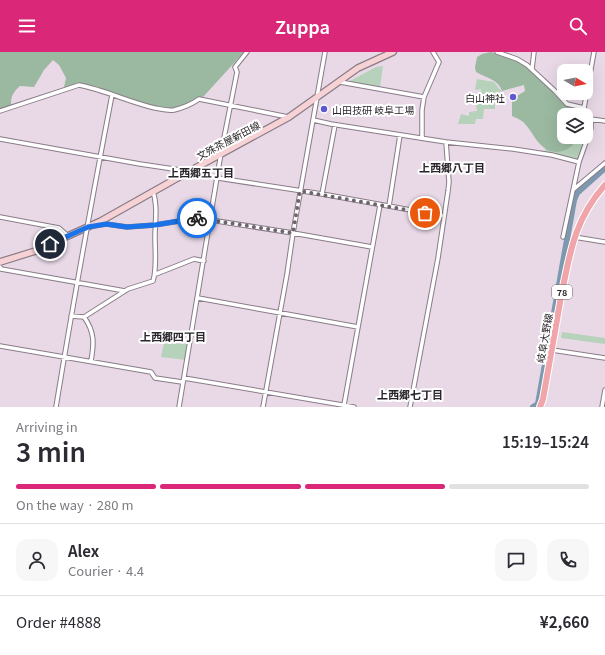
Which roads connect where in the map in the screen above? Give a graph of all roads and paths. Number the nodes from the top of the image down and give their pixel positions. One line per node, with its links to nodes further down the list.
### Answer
1 (247, 52): 13 (street)
2 (325, 52): 12 (street)
3 (390, 52): 9 (main road, 文殊茶屋新田線)
4 (433, 52): 11 (street)
5 (497, 52): 8 (street)
6 (534, 52): 8 (street)
7 (594, 52): 14 (street)
8 (532, 69): 14 (street)
9 (340, 82): 11 (street); 12 (main road, 文殊茶屋新田線)
10 (112, 95): 13 (street); 15 (street); 27 (street)
11 (424, 97): 22 (street)
12 (317, 98): 16 (main road, 文殊茶屋新田線); 18 (street)
13 (230, 106): 16 (street); 26 (street)
14 (584, 108)
15 (0, 111)
16 (289, 117): 26 (main road, 文殊茶屋新田線)
17 (593, 119): 19 (street)
18 (313, 120): 20 (street); 35 (street)
19 (605, 121)
20 (335, 125): 21 (street); 36 (street)
21 (400, 135): 22 (street); 38 (street)
22 (422, 138): 24 (street)
23 (0, 139): 27 (street)
24 (446, 142): 28 (street); 39 (street)
25 (586, 144): 28 (street)
26 (221, 153): 30 (main road, 文殊茶屋新田線); 31 (street)
27 (100, 157): 30 (street); 43 (street)
28 (580, 162): 33 (street)
29 (605, 163): 33 (street)
30 (188, 172): 34 (main road, 文殊茶屋新田線)
31 (218, 178): 35 (street); 41 (street)
32 (605, 185): 46 (main road, 岐阜大野線 / 78)
33 (573, 189): 47 (street)
34 (153, 191): 42 (street); 43 (main road, 文殊茶屋新田線)
35 (300, 191): 36 (street); 44 (street)
36 (322, 194): 37 (street)
37 (380, 205): 38 (street); 49 (street)
38 (389, 206): 39 (street)
39 (444, 216): 74 (street)
40 (0, 217): 45 (street)
41 (211, 219): 42 (street); 44 (street); 50 (street)
42 (155, 225): 43 (street); 53 (street)
43 (88, 227): 45 (main road, 文殊茶屋新田線); 54 (street)
44 (293, 233): 49 (street); 57 (street)
45 (68, 236): 51 (main road, 文殊茶屋新田線)
46 (574, 237): 48 (street); 62 (main road, 岐阜大野線 / 78)
47 (563, 238)
48 (605, 242)
49 (372, 247): 60 (street)
50 (204, 261): 53 (street); 56 (street)
51 (0, 262)
52 (0, 267): 54 (street)
53 (156, 274): 55 (street)
54 (76, 283): 55 (street); 58 (street)
55 (125, 291): 59 (street)
56 (198, 298): 57 (street); 66 (street)
57 (280, 313): 60 (street); 68 (street)
58 (71, 316): 59 (street); 63 (street)
59 (84, 317): 65 (street)
60 (358, 327): 69 (street)
61 (0, 346): 63 (street)
62 (552, 350): 64 (street); 75 (main road, 岐阜大野線 / 78)
63 (64, 357): 65 (street); 70 (street)
64 (605, 358)
65 (91, 362): 66 (street)
66 (183, 380): 68 (street); 71 (street)
67 (605, 390): 76 (street)
68 (266, 392): 69 (street); 72 (street)
69 (344, 405): 73 (street)
70 (56, 407)
71 (179, 407)
72 (263, 407)
73 (354, 407)
74 (410, 407)
75 (540, 407)
76 (602, 407)

